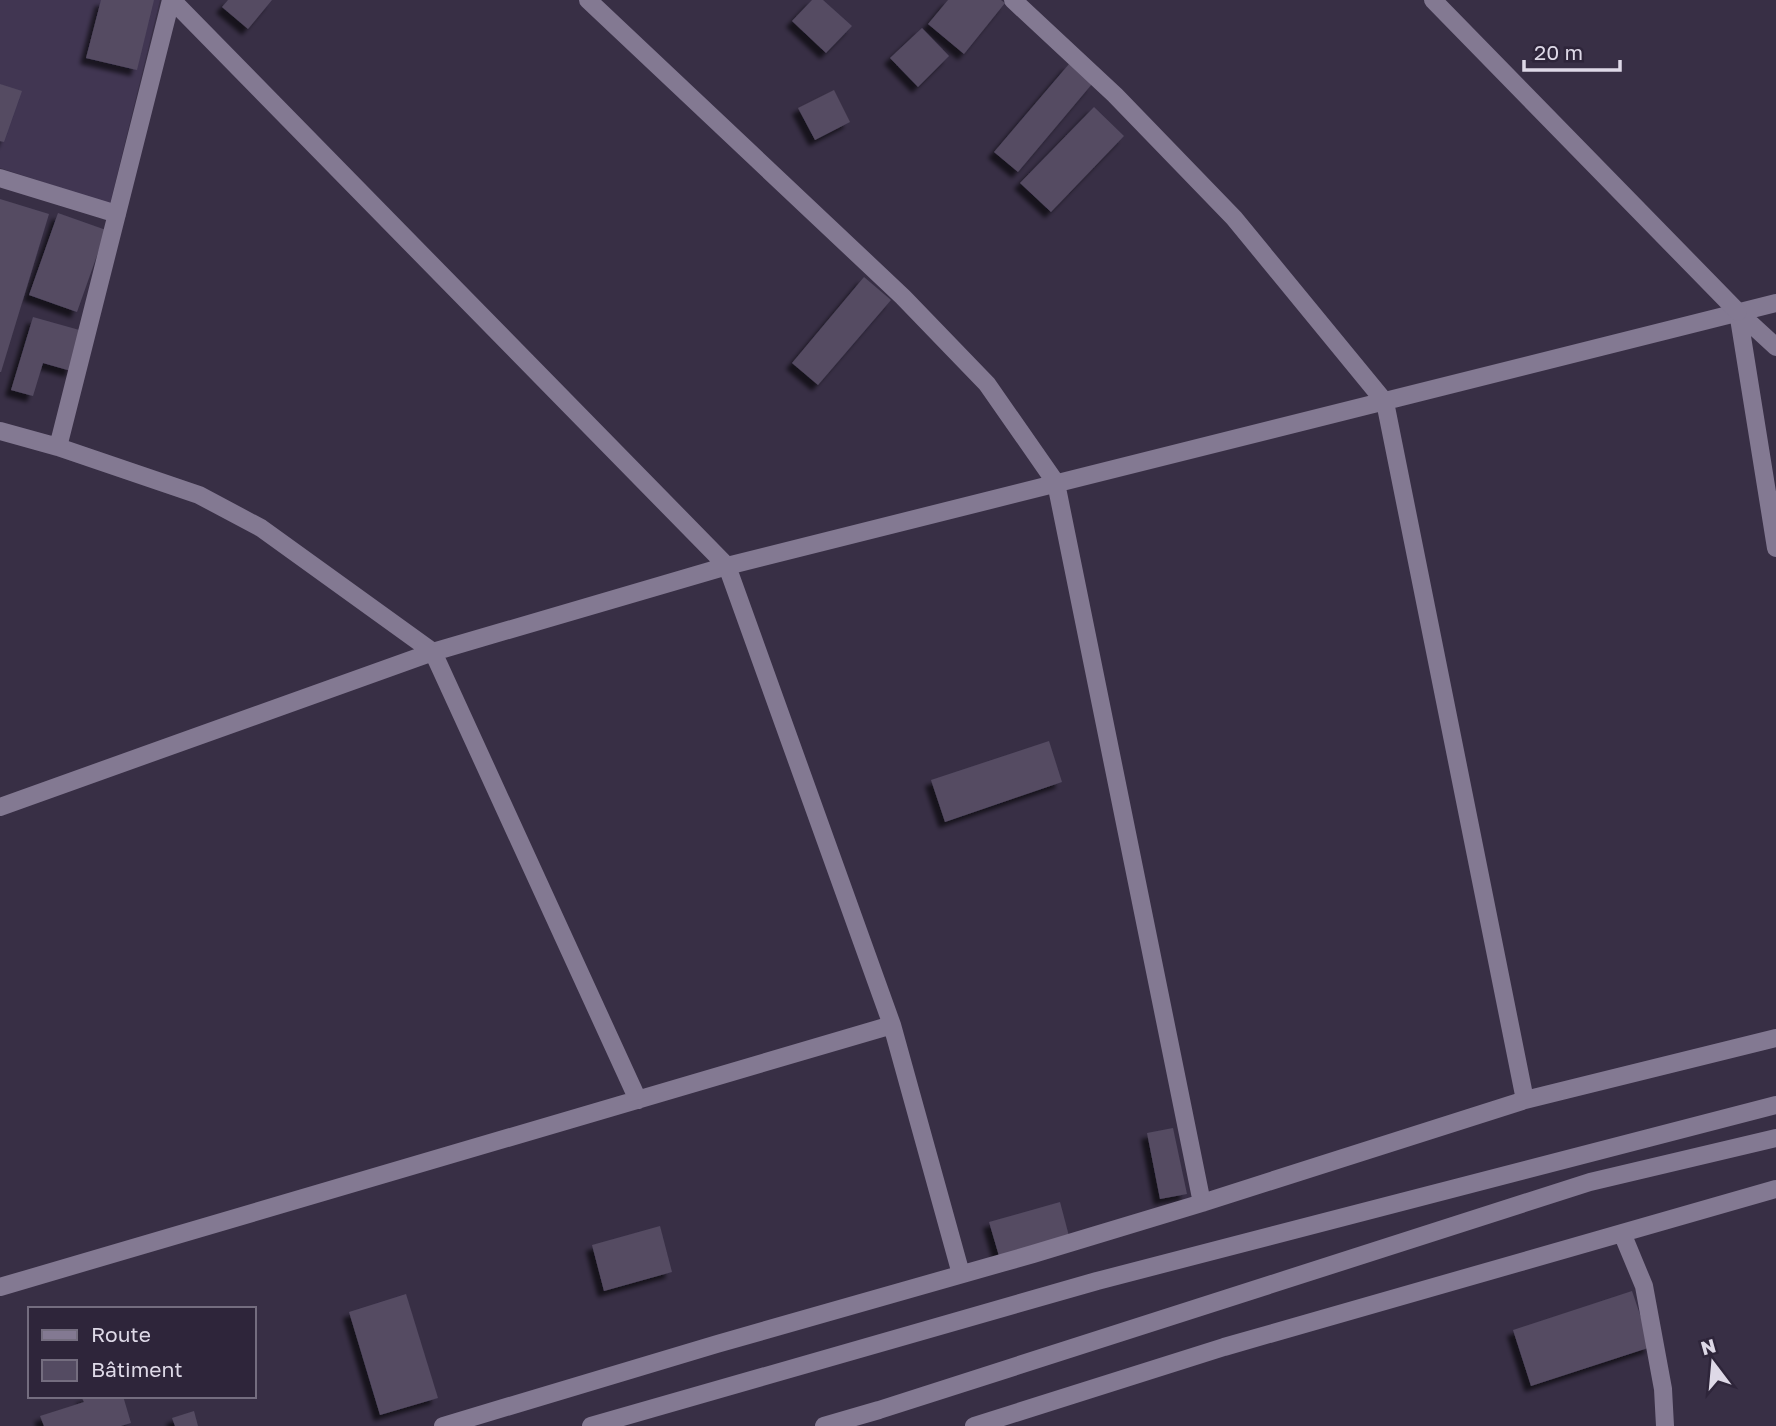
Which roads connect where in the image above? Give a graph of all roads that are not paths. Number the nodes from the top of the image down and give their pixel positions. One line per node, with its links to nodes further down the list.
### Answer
1 (171, 0): 6 (street); 15 (street)
2 (589, 0): 13 (street)
3 (1013, 0): 10 (street)
4 (1433, 0): 8 (street)
5 (0, 178): 6 (street)
6 (117, 214): 12 (street)
7 (1776, 303): 8 (street)
8 (1738, 312): 9 (street); 10 (street); 14 (street)
9 (1776, 347)
10 (1385, 402): 13 (street); 21 (street)
11 (0, 431): 12 (street)
12 (58, 447): 16 (street)
13 (1056, 483): 15 (street); 25 (street)
14 (1776, 548)
15 (727, 566): 16 (street); 18 (street)
16 (433, 652): 17 (street); 20 (street)
17 (0, 807)
18 (892, 1025): 20 (street); 27 (street)
19 (1776, 1038): 21 (street)
20 (638, 1100): 28 (street)
21 (1525, 1100): 25 (street)
22 (1776, 1105): 30 (street)
23 (1776, 1138): 31 (street)
24 (1776, 1189): 26 (street)
25 (1202, 1203): 27 (street)
26 (1622, 1233): 32 (street); 33 (street)
27 (961, 1274): 29 (street)
28 (0, 1287)
29 (443, 1426)
30 (591, 1426)
31 (824, 1426)
32 (974, 1426)
33 (1665, 1426)

